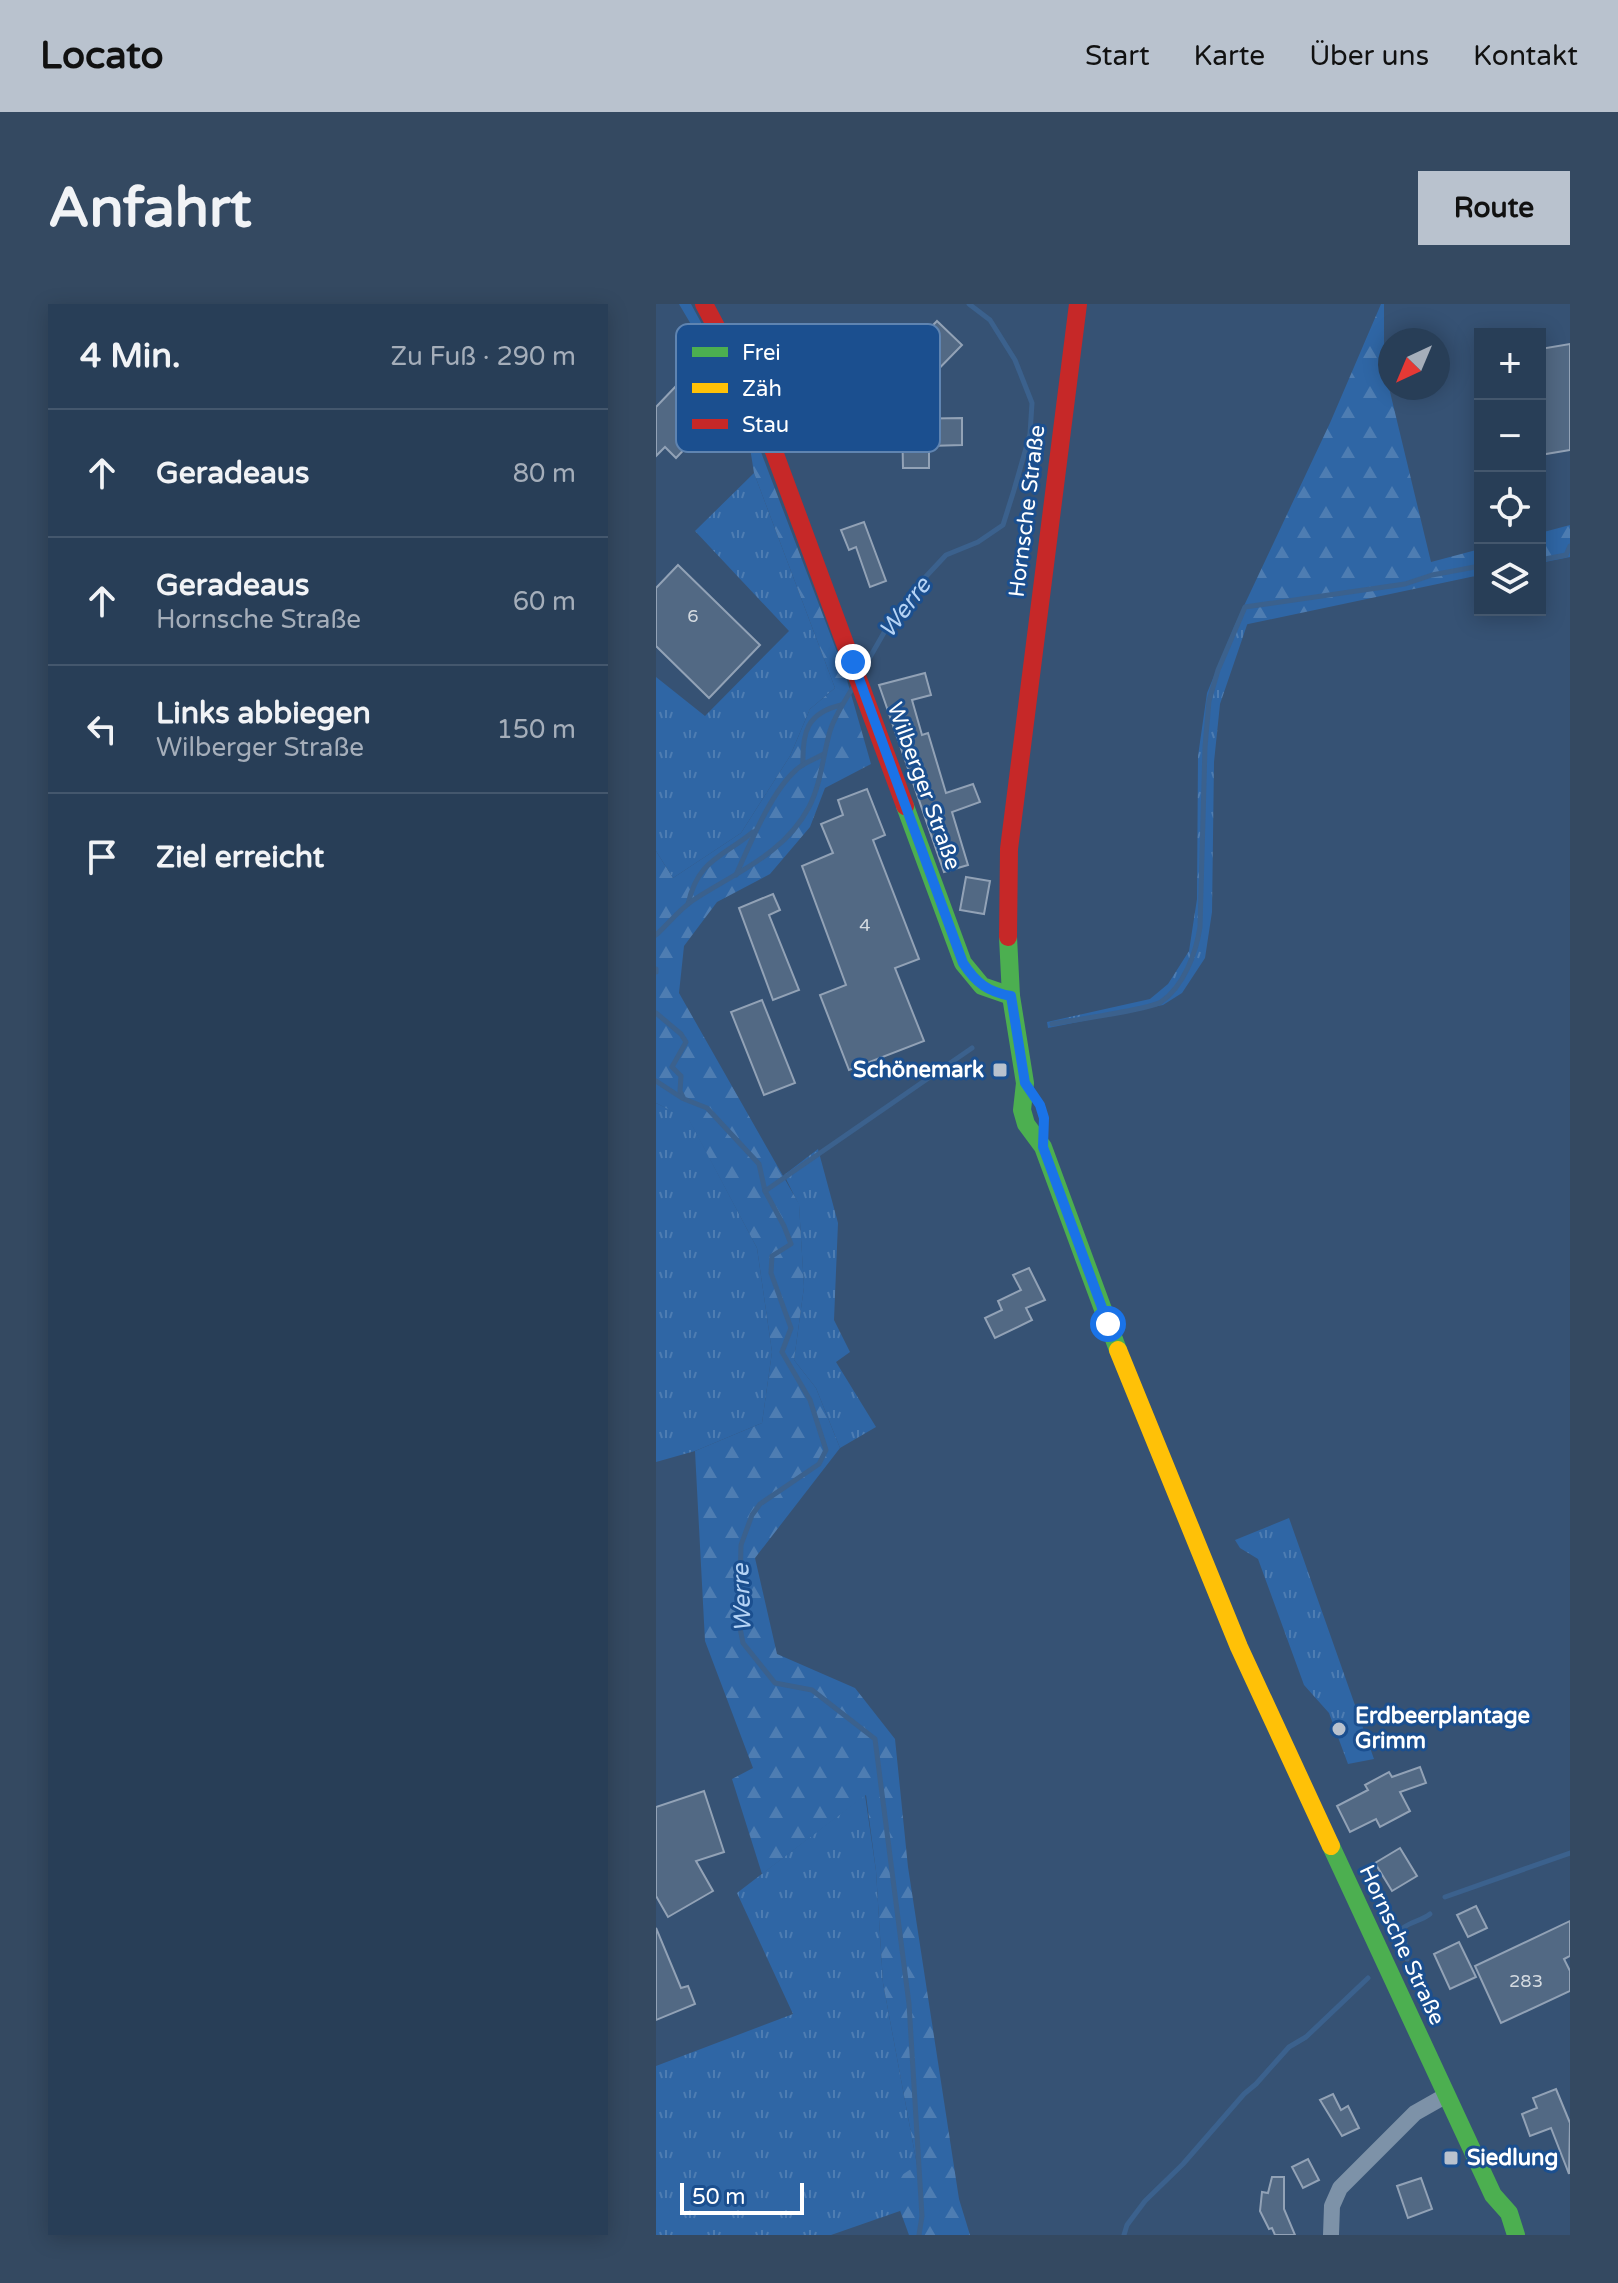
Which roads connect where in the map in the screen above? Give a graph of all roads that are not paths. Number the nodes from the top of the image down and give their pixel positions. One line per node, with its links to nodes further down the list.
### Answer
1 (704, 304): 3 (main road, Wilberger Straße)
2 (1078, 304): 5 (main road, Hornsche Straße)
3 (715, 324)
4 (774, 452): 5 (main road, Wilberger Straße)
5 (1011, 996): 6 (main road)
6 (1025, 1083): 7 (main road); 7 (main road)
7 (1043, 1147): 8 (main road, Hornsche Straße)
8 (1445, 2096): 9 (main road, Hornsche Straße); 10 (street)
9 (1493, 2195): 11 (main road, Hornsche Straße); 12 (main road, Hornsche Straße)
10 (1331, 2235)
11 (1505, 2235)
12 (1516, 2235)

